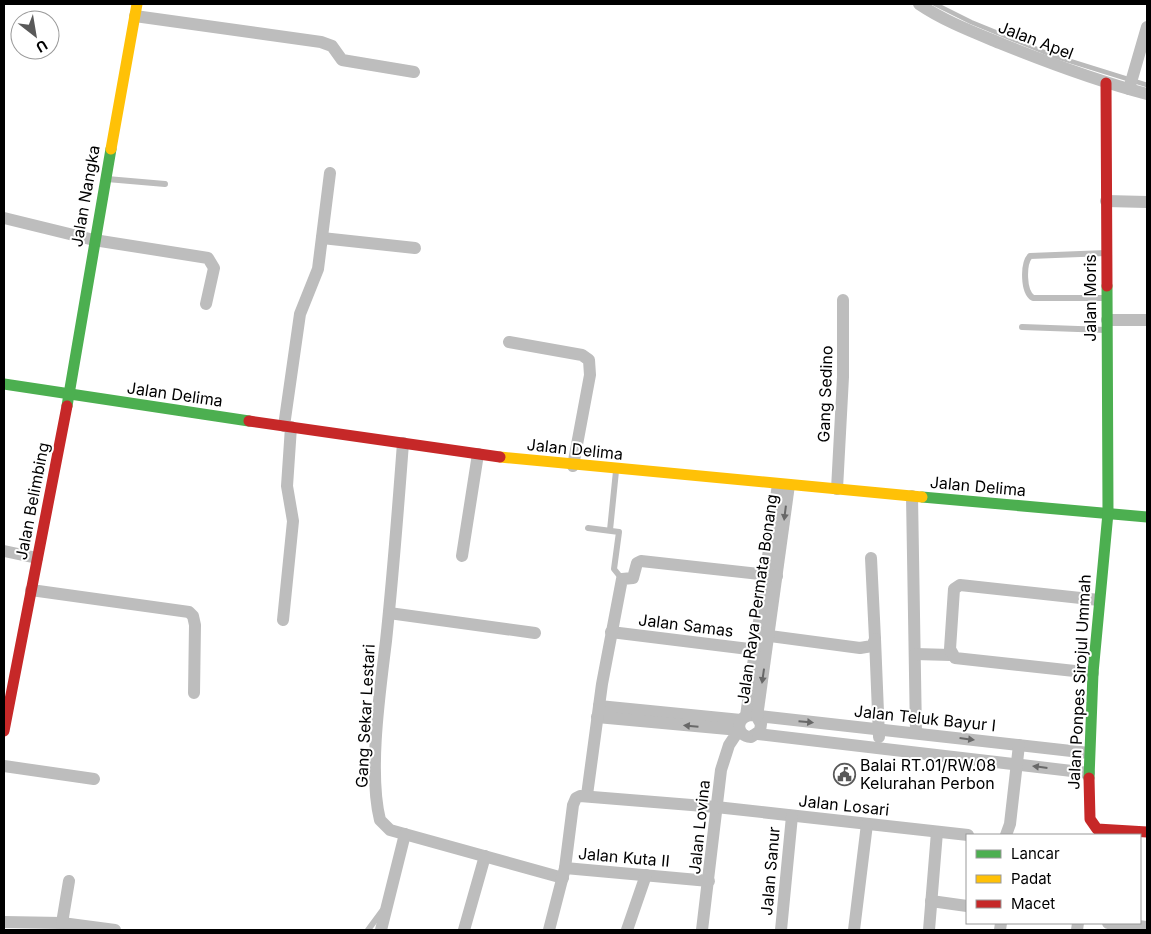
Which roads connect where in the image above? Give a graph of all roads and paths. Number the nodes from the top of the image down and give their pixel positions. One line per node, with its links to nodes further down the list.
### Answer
1 (919, 4): 5 (street, Jalan Apel)
2 (136, 10): 4 (street); 9 (street, Jalan Nangka)
3 (1147, 26): 6 (street)
4 (414, 72)
5 (1106, 82): 6 (street, Jalan Apel); 11 (street, Jalan Moris)
6 (1130, 87): 7 (street, Jalan Apel)
7 (1147, 94)
8 (330, 173): 14 (street)
9 (105, 179): 10 (lane); 15 (street, Jalan Nangka)
10 (165, 184)
11 (1106, 201): 12 (street); 17 (street, Jalan Moris)
12 (1147, 202)
13 (4, 218): 15 (street)
14 (322, 238): 16 (street); 27 (street)
15 (94, 240): 20 (street); 26 (street, Jalan Nangka)
16 (415, 248)
17 (1106, 253): 18 (street, Jalan Moris); 18 (lane)
18 (1107, 298): 22 (street, Jalan Moris)
19 (843, 300): 33 (street, Gang Sedino)
20 (206, 304)
21 (1147, 320): 22 (street)
22 (1107, 325): 23 (lane); 35 (street, Jalan Moris)
23 (1022, 327)
24 (509, 342): 30 (street)
25 (4, 384): 26 (street, Jalan Delima)
26 (69, 395): 27 (street, Jalan Delima); 41 (street, Jalan Belimbing)
27 (287, 427): 28 (street, Jalan Delima); 48 (street)
28 (403, 444): 29 (street, Jalan Delima); 47 (street, Gang Sekar Lestari)
29 (478, 454): 30 (street, Jalan Delima); 40 (street)
30 (573, 466): 31 (street, Jalan Delima)
31 (616, 470): 32 (street, Jalan Delima); 38 (lane)
32 (783, 485): 33 (street, Jalan Delima); 43 (street, Jalan Raya Permata Bonang)
33 (837, 489): 34 (street, Jalan Delima)
34 (912, 496): 35 (street, Jalan Delima); 54 (street)
35 (1108, 513): 36 (street, Jalan Delima); 46 (street, Jalan Ponpes Sirojul Ummah)
36 (1147, 517)
37 (588, 528): 38 (lane)
38 (610, 530): 44 (lane)
39 (4, 551): 41 (street)
40 (462, 556)
41 (37, 558): 45 (street, Jalan Belimbing)
42 (871, 558): 52 (street)
43 (772, 575): 44 (street); 51 (street, Jalan Raya Permata Bonang)
44 (622, 579): 49 (street)
45 (31, 590): 57 (street); 60 (street, Jalan Belimbing)
46 (1099, 600): 55 (street); 56 (street, Jalan Ponpes Sirojul Ummah)
47 (389, 614): 50 (street); 79 (street, Gang Sekar Lestari)
48 (283, 620)
49 (611, 632): 53 (street, Jalan Samas); 58 (street)
50 (535, 633)
51 (764, 636): 52 (street); 53 (street, Jalan Raya Permata Bonang)
52 (875, 639): 61 (street)
53 (762, 650): 59 (street, Jalan Raya Permata Bonang)
54 (915, 654): 55 (street); 62 (street)
55 (955, 657): 56 (street)
56 (1093, 673): 67 (street, Jalan Ponpes Sirojul Ummah)
57 (194, 693)
58 (598, 712): 59 (street); 73 (street)
59 (746, 721): 61 (street, Jalan Teluk Bayur I, one-way to 61); 63 (street); 63 (street, Jalan Teluk Bayur I); 74 (street, Jalan Lovina)
60 (4, 729)
61 (880, 729): 62 (street, Jalan Teluk Bayur I); 66 (street)
62 (916, 733): 64 (street, Jalan Teluk Bayur I)
63 (758, 734): 66 (street, Jalan Teluk Bayur I)
64 (943, 736): 65 (street, Jalan Teluk Bayur I, one-way to 65); 68 (street)
65 (1018, 745): 67 (street, Jalan Teluk Bayur I); 69 (street)
66 (878, 747): 68 (street, Jalan Teluk Bayur I)
67 (1089, 753): 71 (street, Jalan Ponpes Sirojul Ummah)
68 (941, 755): 69 (street, Jalan Teluk Bayur I)
69 (1016, 764): 71 (street, Jalan Teluk Bayur I, one-way to 69); 80 (street)
70 (4, 766): 72 (street)
71 (1089, 773): 78 (street, Jalan Ponpes Sirojul Ummah)
72 (94, 779)
73 (588, 795): 74 (street, Jalan Losari); 83 (street)
74 (716, 807): 75 (street, Jalan Losari); 86 (street, Jalan Lovina)
75 (792, 816): 76 (street, Jalan Losari); 101 (street, Jalan Sanur)
76 (867, 824): 77 (street, Jalan Losari); 102 (street)
77 (937, 832): 81 (street, Jalan Losari); 87 (street)
78 (1147, 832)
79 (405, 834): 82 (street, Jalan Kuta II); 88 (street)
80 (1006, 834)
81 (966, 835)
82 (485, 856): 83 (street, Jalan Kuta II); 97 (street)
83 (564, 873): 84 (street, Jalan Kuta II); 98 (street)
84 (646, 875): 86 (street, Jalan Kuta II); 99 (street)
85 (69, 881): 91 (street)
86 (710, 881): 100 (street, Jalan Lovina)
87 (931, 902): 89 (street); 103 (street)
88 (388, 903): 95 (lane); 96 (street)
89 (966, 906)
90 (4, 922): 91 (street)
91 (62, 923): 94 (street)
92 (1116, 924): 93 (street)
93 (1147, 928)
94 (115, 930)
95 (368, 930)
96 (381, 930)
97 (464, 930)
98 (549, 930)
99 (627, 930)
100 (702, 930)
101 (781, 930)
102 (854, 930)
103 (928, 930)

